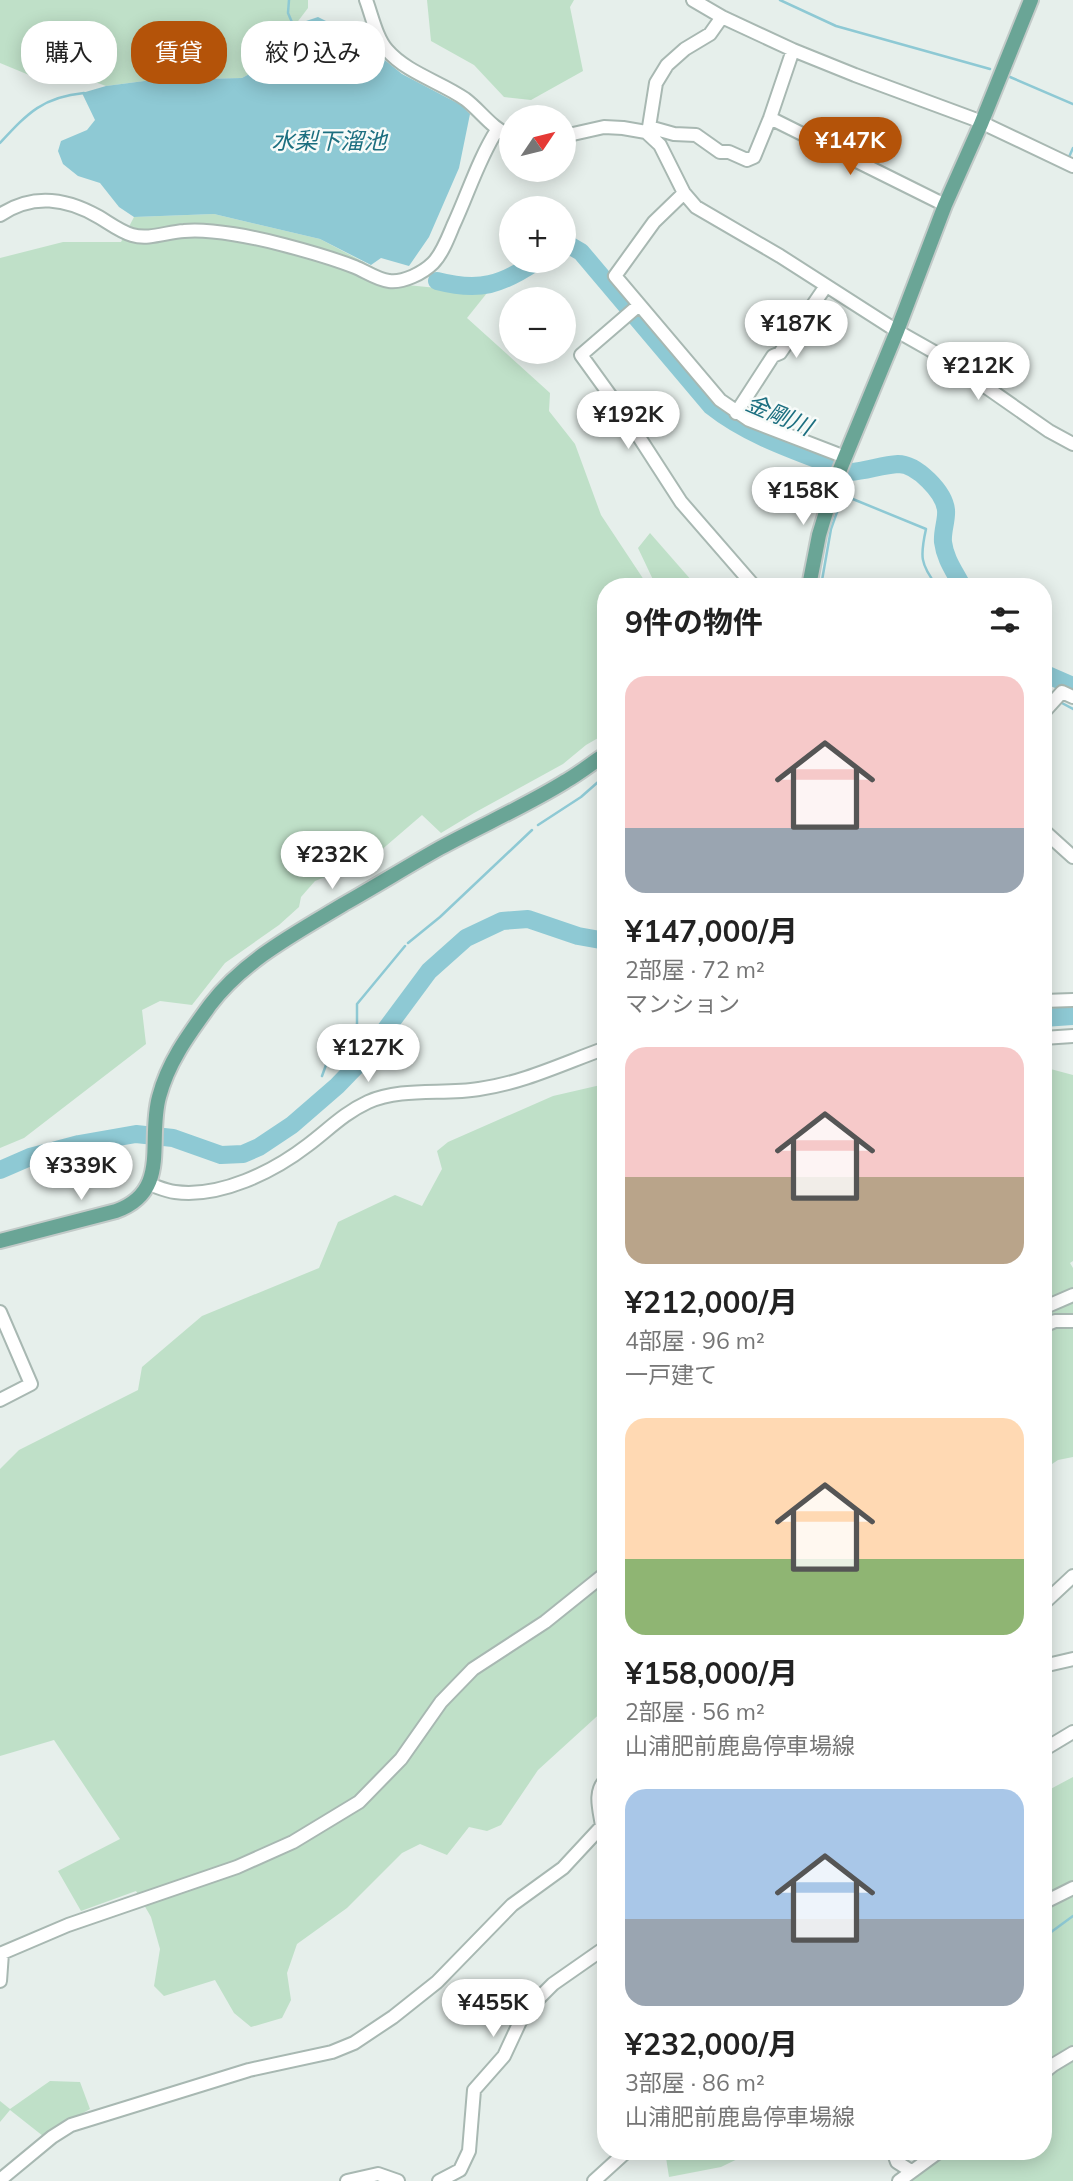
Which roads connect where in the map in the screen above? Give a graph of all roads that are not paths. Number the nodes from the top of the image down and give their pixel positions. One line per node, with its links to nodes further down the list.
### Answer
1 (366, 0): 8 (street)
2 (693, 0): 4 (street)
3 (1027, 1): 7 (main road)
4 (722, 17): 5 (street); 9 (street)
5 (793, 50): 6 (street); 7 (street)
6 (770, 118): 9 (street); 13 (street)
7 (981, 124): 11 (street); 13 (main road)
8 (498, 130): 14 (street)
9 (648, 130): 10 (street); 12 (street)
10 (576, 133)
11 (1073, 166)
12 (684, 193): 15 (street); 16 (street)
13 (945, 205): 17 (main road)
14 (0, 215)
15 (827, 286): 17 (street); 18 (street)
16 (639, 305): 18 (street); 21 (street)
17 (897, 331): 19 (street); 20 (main road)
18 (736, 413): 20 (street)
19 (1073, 444)
20 (845, 457): 22 (main road)
21 (747, 578)
22 (810, 578)
23 (1073, 697): 24 (street)
24 (1052, 703)
25 (597, 760): 33 (main road)
26 (1052, 838): 27 (street)
27 (1073, 858)
28 (1073, 1000): 29 (street)
29 (1052, 1001)
30 (1073, 1036): 31 (street)
31 (1052, 1037)
32 (597, 1051): 33 (street)
33 (149, 1184): 34 (main road)
34 (0, 1241)
35 (1073, 1295): 36 (street)
36 (1052, 1304)
37 (0, 1312): 40 (street)
38 (1073, 1321): 39 (street)
39 (1052, 1322)
40 (0, 1400)
41 (1073, 1576): 43 (street)
42 (597, 1580): 52 (street)
43 (1052, 1596)
44 (1073, 1658): 45 (street)
45 (1052, 1664)
46 (1073, 1732): 47 (street)
47 (1052, 1745)
48 (597, 1831): 60 (street)
49 (1073, 1888): 50 (street)
50 (1052, 1898)
51 (597, 1953): 63 (street)
52 (1, 1954): 53 (street)
53 (0, 1981)
54 (1073, 2053): 55 (street)
55 (1052, 2065)
56 (617, 2160): 64 (street)
57 (896, 2160): 59 (street)
58 (927, 2160): 59 (street)
59 (911, 2171): 65 (street)
60 (0, 2180)
61 (347, 2181): 62 (street)
62 (398, 2181)
63 (439, 2181)
64 (594, 2181)
65 (900, 2181)

